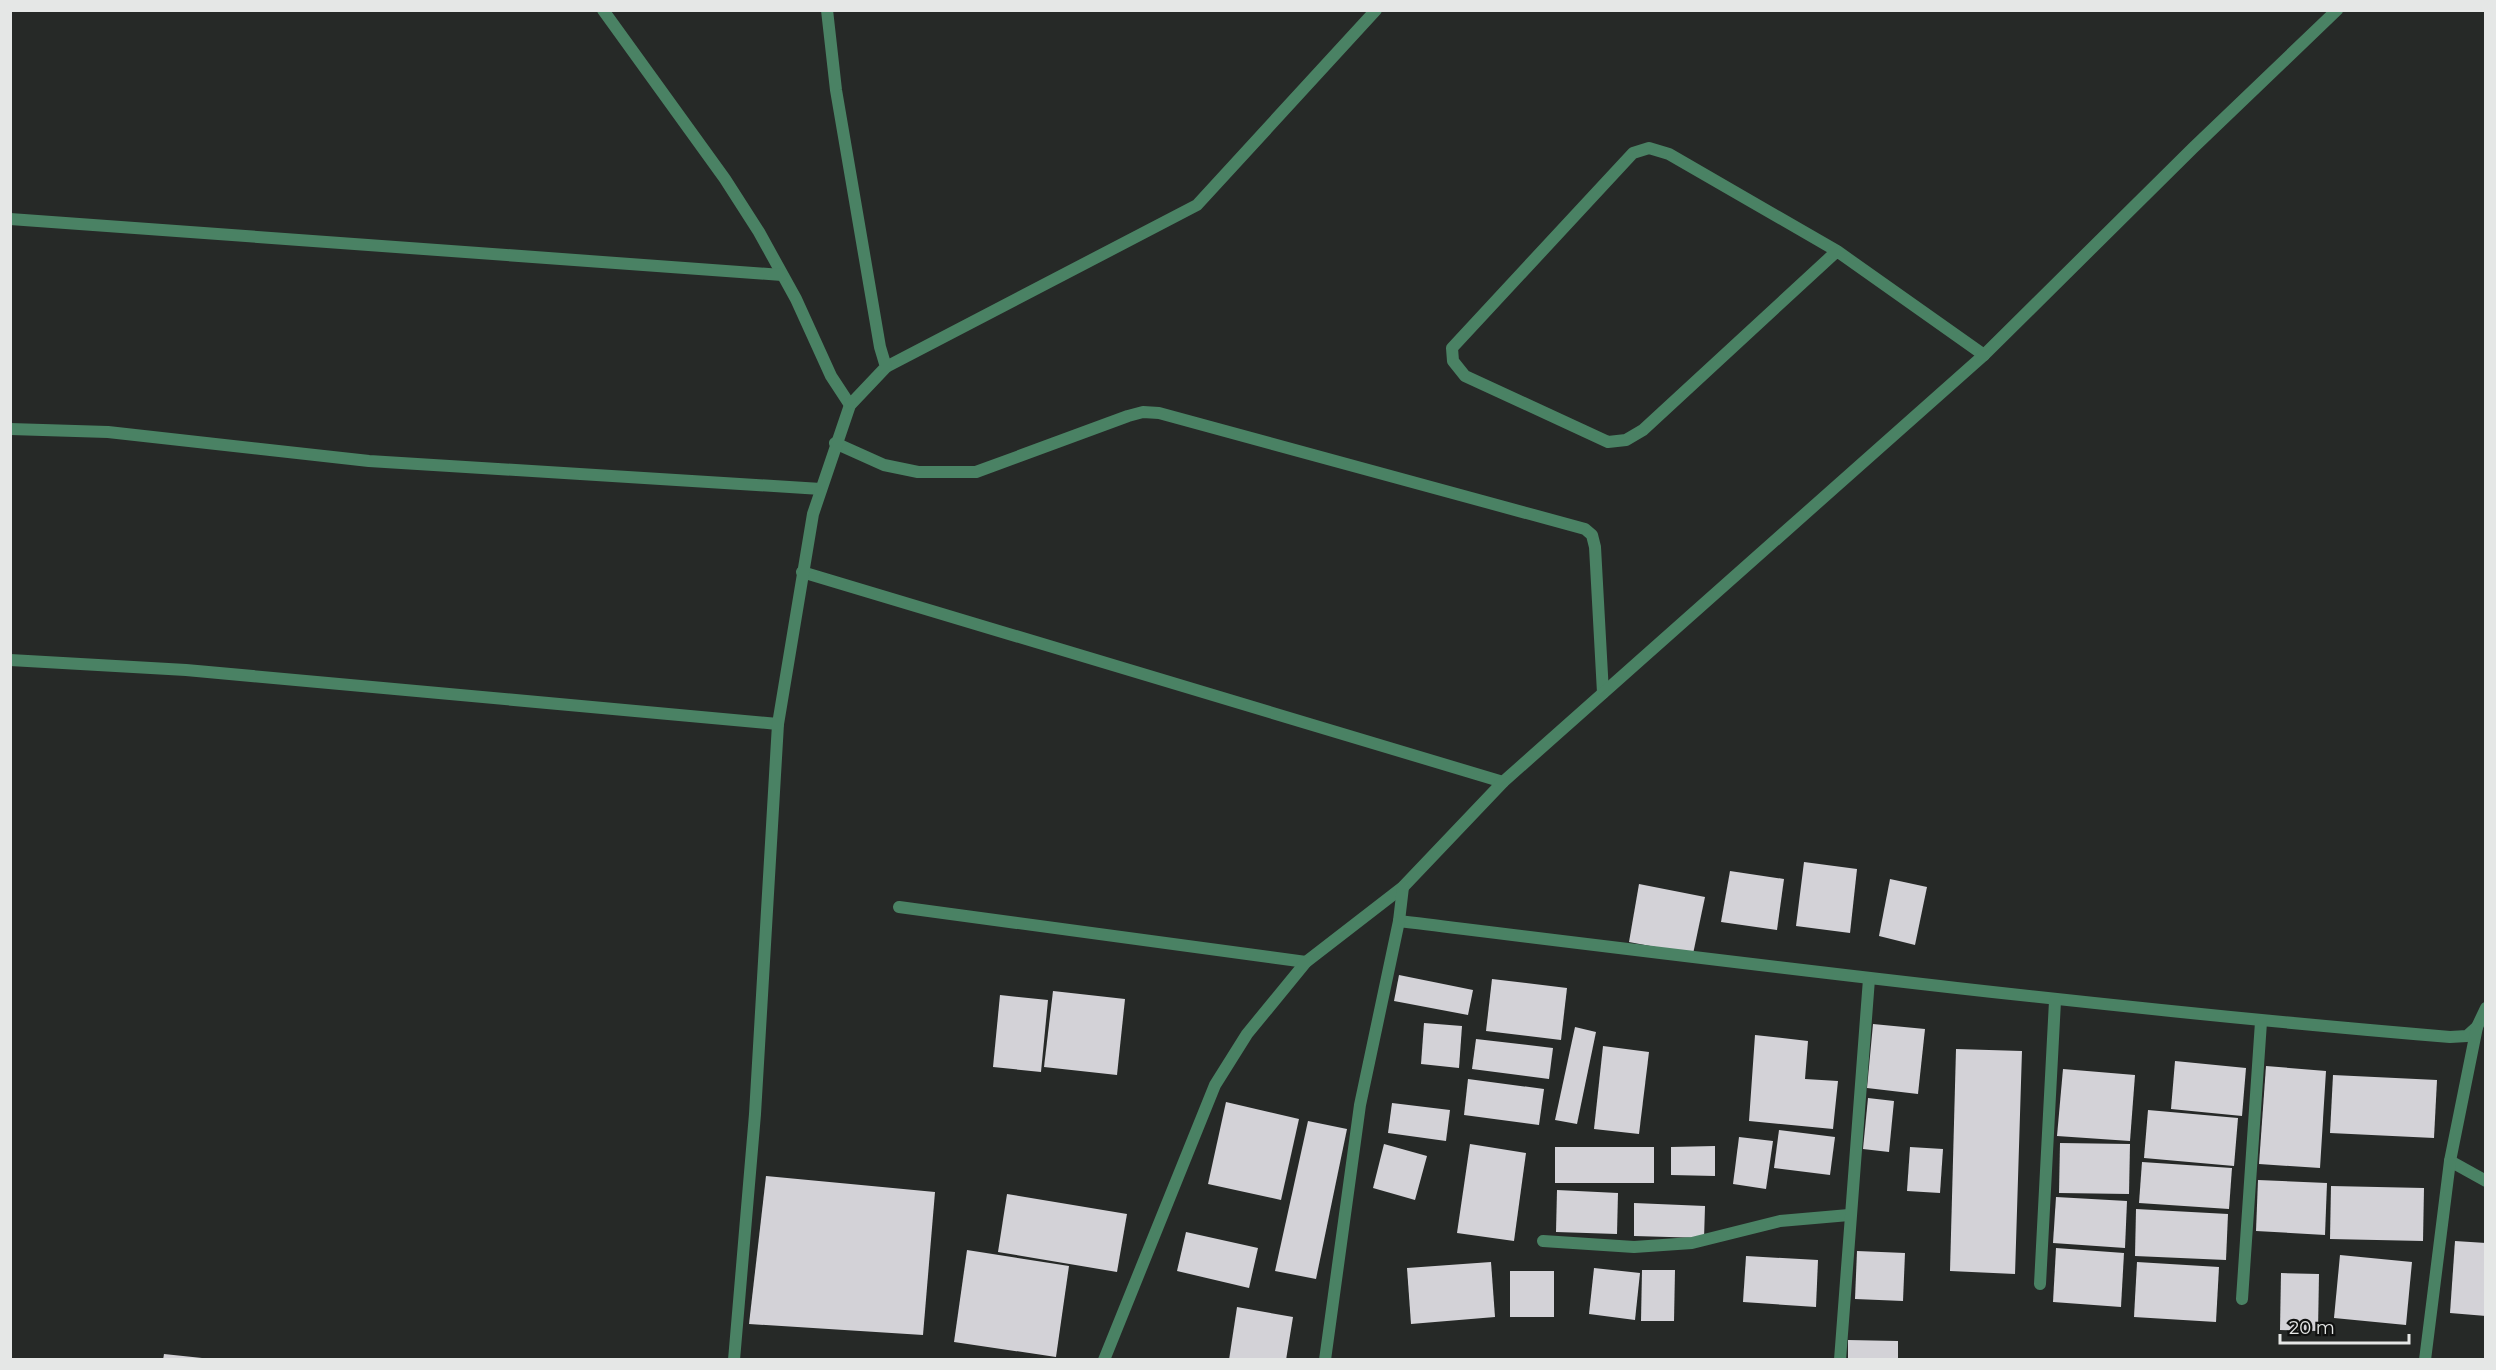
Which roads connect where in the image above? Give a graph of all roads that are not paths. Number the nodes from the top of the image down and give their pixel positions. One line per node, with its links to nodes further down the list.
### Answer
1 (603, 10): 7 (street)
2 (828, 10): 9 (street)
3 (1377, 10): 9 (street)
4 (2337, 10): 8 (street)
5 (10, 219): 7 (street)
6 (1837, 250): 6 (street); 8 (street)
7 (782, 275): 10 (street)
8 (1984, 355): 16 (street)
9 (886, 367): 10 (street)
10 (850, 405): 12 (street)
11 (10, 429): 13 (street)
12 (835, 443): 13 (street); 16 (street)
13 (821, 489): 14 (street)
14 (801, 572): 17 (street); 18 (street)
15 (10, 660): 17 (street)
16 (1603, 693): 18 (street)
17 (778, 724): 34 (street)
18 (1503, 782): 19 (street)
19 (1403, 887): 21 (street); 22 (street)
20 (899, 907): 22 (street)
21 (1399, 921): 23 (street); 36 (street)
22 (1306, 962): 35 (street)
23 (1869, 979): 24 (street); 30 (street)
24 (2055, 1001): 26 (street); 32 (street)
25 (2486, 1008): 27 (street)
26 (2261, 1022): 27 (street); 33 (street)
27 (2477, 1027): 28 (street)
28 (2450, 1161): 29 (street); 38 (street)
29 (2486, 1181)
30 (1849, 1215): 31 (street); 37 (street)
31 (1543, 1241)
32 (2040, 1284)
33 (2242, 1299)
34 (734, 1359)
35 (1104, 1359)
36 (1325, 1359)
37 (1840, 1359)
38 (2425, 1359)

